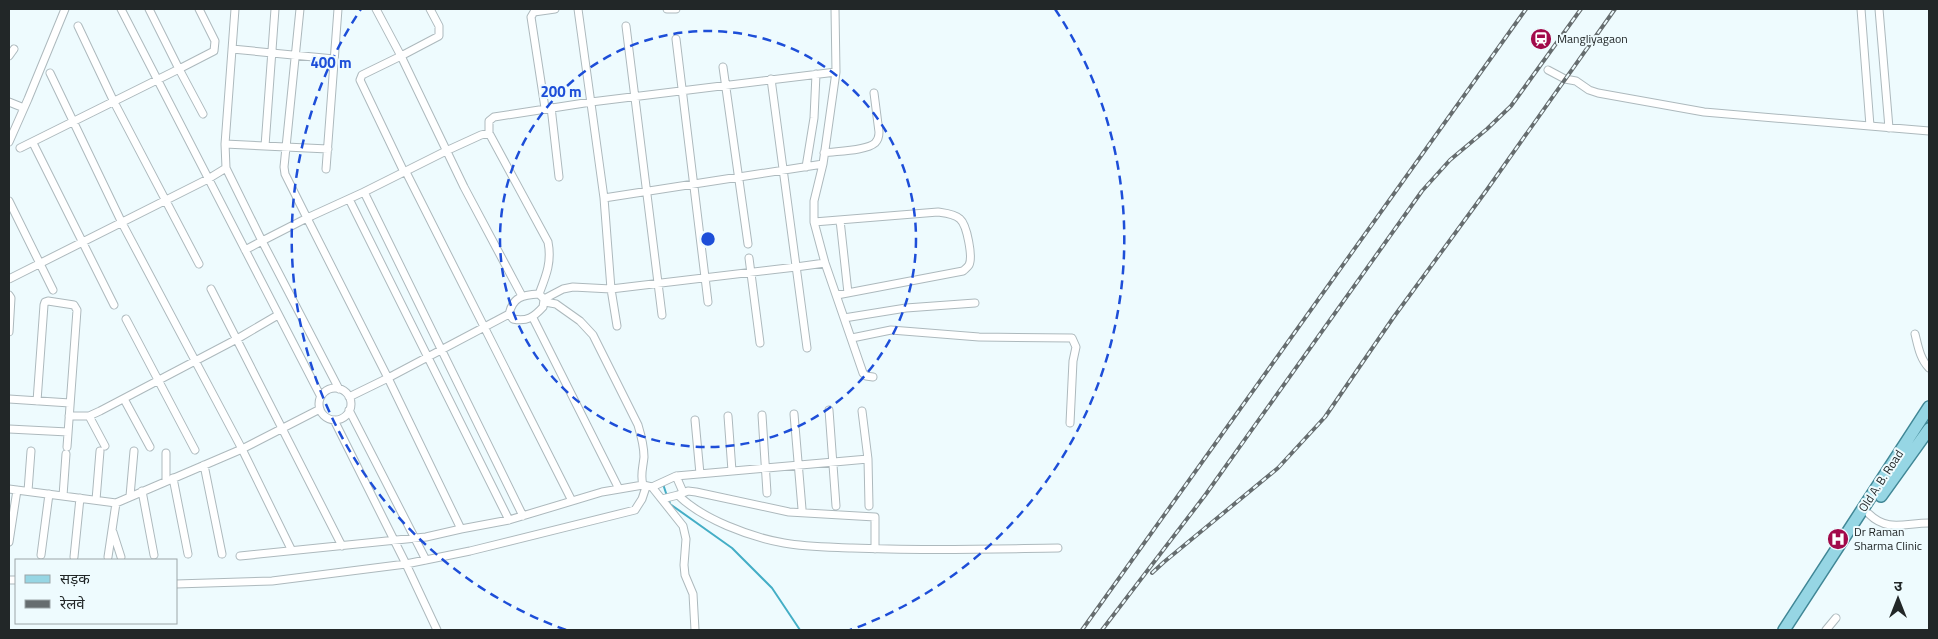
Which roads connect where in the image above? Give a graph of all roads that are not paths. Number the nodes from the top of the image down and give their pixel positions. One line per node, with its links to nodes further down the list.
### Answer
1 (65, 9): 43 (street)
2 (121, 9): 35 (street)
3 (149, 9): 29 (street)
4 (199, 9): 29 (street)
5 (235, 9): 22 (street)
6 (276, 9): 23 (street)
7 (300, 9): 25 (street)
8 (338, 9): 27 (street)
9 (376, 9): 26 (street)
10 (430, 9): 26 (street)
11 (555, 9): 44 (street)
12 (578, 9): 42 (street)
13 (668, 9): 14 (street)
14 (676, 9)
15 (835, 9): 31 (street)
16 (1861, 9): 47 (street)
17 (1879, 9): 48 (street)
18 (78, 26): 41 (street)
19 (626, 26): 39 (street)
20 (676, 39): 37 (street)
21 (14, 49): 24 (street)
22 (232, 49): 23 (street); 53 (street)
23 (272, 54): 25 (street); 54 (street)
24 (9, 56)
25 (296, 56): 27 (street); 55 (street)
26 (401, 56): 58 (street); 65 (street)
27 (334, 60): 57 (street)
28 (724, 67): 36 (street)
29 (179, 69): 35 (street); 45 (street)
30 (1548, 70): 47 (street)
31 (836, 72): 33 (street); 59 (street)
32 (50, 73): 46 (street)
33 (816, 74): 34 (street); 61 (street)
34 (771, 79): 36 (street); 64 (street)
35 (158, 80): 41 (street); 68 (street)
36 (725, 86): 37 (street); 67 (street)
37 (682, 92): 39 (street); 69 (street)
38 (874, 93): 59 (street)
39 (635, 97): 42 (street); 71 (street)
40 (9, 102): 43 (street)
41 (114, 102): 46 (street); 75 (street)
42 (591, 102): 44 (street); 72 (street)
43 (24, 108): 51 (street)
44 (548, 108): 50 (street); 66 (street)
45 (203, 114)
46 (74, 122): 52 (street); 78 (street)
47 (1870, 126): 48 (street)
48 (1889, 128): 49 (street)
49 (1929, 131)
50 (489, 132): 58 (street); 100 (street)
51 (9, 142)
52 (33, 143): 56 (street); 81 (street)
53 (226, 144): 54 (street); 62 (street)
54 (266, 146): 55 (street)
55 (286, 147): 57 (street); 76 (street)
56 (20, 148)
57 (328, 149): 63 (street)
58 (446, 150): 65 (street); 99 (street)
59 (824, 153): 60 (street)
60 (823, 164): 61 (street); 79 (street)
61 (806, 167): 64 (street)
62 (226, 168): 68 (street); 80 (street)
63 (326, 168)
64 (784, 171): 67 (street); 88 (street)
65 (405, 172): 70 (street); 111 (street)
66 (559, 177)
67 (739, 177): 69 (street); 82 (street)
68 (208, 179): 75 (street); 83 (street)
69 (693, 185): 71 (street); 90 (street)
70 (364, 192): 73 (street); 118 (street)
71 (646, 192): 72 (street); 92 (street)
72 (604, 198): 94 (street)
73 (349, 199): 76 (street); 119 (street)
74 (9, 200): 86 (street)
75 (165, 200): 78 (street); 87 (street)
76 (307, 218): 80 (street); 123 (street)
77 (840, 220): 79 (street); 96 (street); 96 (street)
78 (122, 222): 81 (street); 120 (street)
79 (814, 222): 85 (street)
80 (262, 241): 83 (street); 125 (street)
81 (83, 242): 86 (street); 103 (street)
82 (748, 244)
83 (245, 250): 105 (street)
84 (749, 258): 89 (street)
85 (825, 262): 88 (street); 98 (street)
86 (41, 264): 91 (street); 95 (street)
87 (199, 264)
88 (796, 268): 89 (street); 117 (street)
89 (750, 272): 90 (street); 116 (street)
90 (704, 278): 92 (street); 101 (street)
91 (9, 279)
92 (658, 284): 94 (street); 106 (street)
93 (211, 289): 115 (street)
94 (611, 289): 100 (street); 110 (street)
95 (53, 290)
96 (848, 293): 98 (street)
97 (9, 295): 112 (street)
98 (837, 295): 108 (street)
99 (522, 296): 100 (street); 104 (street)
100 (542, 298): 107 (street); 165 (street)
101 (708, 302)
102 (975, 303): 108 (street)
103 (114, 305)
104 (509, 314): 107 (street); 111 (street)
105 (278, 315): 115 (street); 126 (street)
106 (662, 315)
107 (533, 318): 167 (street)
108 (844, 318): 114 (street)
109 (126, 319): 124 (street)
110 (617, 326)
111 (483, 328): 118 (street); 177 (street)
112 (9, 332)
113 (1915, 334): 121 (street)
114 (852, 338): 122 (street); 144 (street)
115 (237, 339): 120 (street); 146 (street)
116 (760, 343)
117 (806, 348)
118 (442, 350): 119 (street); 183 (street)
119 (429, 357): 123 (street); 184 (street)
120 (195, 362): 124 (street); 151 (street)
121 (1929, 368)
122 (873, 377)
123 (388, 378): 127 (street); 187 (street)
124 (158, 379): 129 (street); 152 (street)
125 (339, 389): 126 (street); 127 (street)
126 (321, 397): 133 (street)
127 (349, 397): 134 (street)
128 (9, 399): 130 (street)
129 (124, 399): 140 (street); 150 (street)
130 (38, 401): 131 (street); 131 (street)
131 (70, 403): 139 (street)
132 (1929, 407): 147 (main road, Old A. B. Road)
133 (320, 409): 142 (street); 146 (street)
134 (349, 410): 142 (street); 188 (street)
135 (828, 410): 157 (street)
136 (862, 410): 156 (street)
137 (794, 414): 159 (street)
138 (762, 415): 160 (street)
139 (69, 416): 140 (street); 148 (street)
140 (89, 416): 176 (street)
141 (728, 416): 161 (street)
142 (334, 420): 189 (street)
143 (695, 420): 162 (street)
144 (1070, 423)
145 (9, 428): 148 (street)
146 (282, 428): 151 (street); 191 (street)
147 (1914, 430): 149 (street); 209 (main road, Old A. B. Road)
148 (68, 432): 172 (street)
149 (1928, 435): 182 (main road, Old A. B. Road)
150 (150, 447)
151 (242, 449): 158 (street); 194 (street)
152 (195, 450)
153 (31, 451): 168 (street)
154 (134, 451): 173 (street)
155 (166, 453): 164 (street)
156 (868, 459): 157 (street); 180 (street)
157 (832, 462): 159 (street); 179 (street)
158 (204, 465): 164 (street); 196 (street)
159 (797, 465): 160 (street); 181 (street)
160 (766, 468): 161 (street); 171 (street)
161 (732, 471): 162 (street)
162 (700, 474): 163 (street)
163 (676, 476): 165 (street); 174 (street)
164 (169, 480): 169 (street); 195 (street)
165 (647, 486): 167 (street); 174 (street); 203 (street)
166 (13, 489): 168 (street); 190 (street)
167 (619, 489): 177 (street)
168 (28, 491): 170 (street)
169 (142, 491): 173 (street); 198 (street)
170 (49, 494): 172 (street); 197 (street)
171 (767, 494)
172 (63, 496): 175 (street)
173 (130, 496): 178 (street)
174 (672, 496): 193 (street); 193 (street); 208 (street)
175 (80, 498): 176 (street); 200 (street)
176 (96, 500): 178 (street)
177 (572, 501): 183 (street)
178 (116, 503): 186 (street)
179 (836, 506)
180 (869, 506)
181 (802, 509)
182 (1869, 514): 185 (street); 210 (main road, Old A. B. Road)
183 (523, 516): 184 (street)
184 (509, 520): 187 (street)
185 (1929, 523)
186 (112, 529): 201 (street); 202 (street)
187 (460, 529): 188 (street)
188 (414, 538): 189 (street); 203 (street)
189 (394, 541): 191 (street); 204 (street)
190 (9, 542)
191 (342, 546): 194 (street)
192 (1058, 548): 193 (street)
193 (874, 549)
194 (291, 550): 199 (street)
195 (188, 554)
196 (222, 554)
197 (41, 555)
198 (154, 555)
199 (240, 556)
200 (74, 557)
201 (108, 557)
202 (121, 557)
203 (426, 560): 204 (street)
204 (406, 564): 205 (street); 207 (street)
205 (178, 584)
206 (1836, 618): 211 (street)
207 (437, 630)
208 (695, 630)
209 (1784, 630)
210 (1792, 630)
211 (1826, 630)

